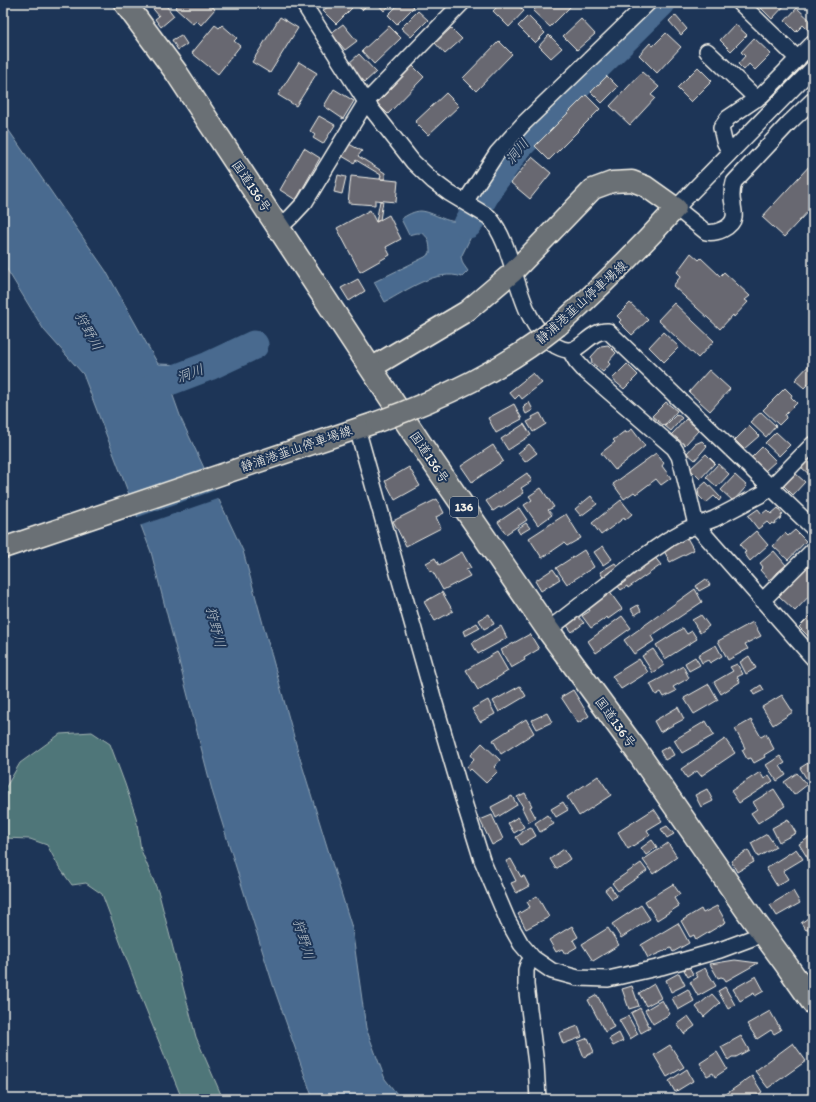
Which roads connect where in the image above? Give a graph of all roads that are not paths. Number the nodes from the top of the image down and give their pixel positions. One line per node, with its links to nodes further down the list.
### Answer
1 (125, 3): 16 (highway, 国道136号 / 136)
2 (303, 3): 12 (street)
3 (462, 3): 12 (street)
4 (648, 3): 14 (street)
5 (740, 3): 8 (street)
6 (813, 43): 8 (street)
7 (707, 51): 10 (street)
8 (798, 59): 10 (street)
9 (813, 68): 13 (street)
10 (757, 99): 13 (street)
11 (813, 100): 15 (street)
12 (366, 102): 14 (street); 16 (street)
13 (730, 153): 15 (street)
14 (467, 203): 17 (street)
15 (676, 208): 17 (main road); 20 (main road, 静浦港韮山停車場線, bridge)
16 (279, 228): 19 (highway, 国道136号 / 136)
17 (513, 272): 18 (street); 19 (main road)
18 (570, 350): 22 (street); 23 (street)
19 (371, 368): 28 (highway, 国道136号 / 136)
20 (358, 428): 25 (main road, 静浦港韮山停車場線); 31 (street)
21 (813, 444): 22 (street)
22 (770, 488): 23 (street); 24 (street)
23 (696, 525): 27 (street); 28 (street)
24 (813, 528)
25 (3, 548)
26 (813, 550): 27 (street)
27 (762, 601): 29 (street)
28 (548, 630): 30 (highway, 国道136号 / 136)
29 (813, 658)
30 (764, 934): 31 (street); 32 (highway, 国道136号 / 136)
31 (533, 958): 33 (street)
32 (812, 998)
33 (538, 1099)

